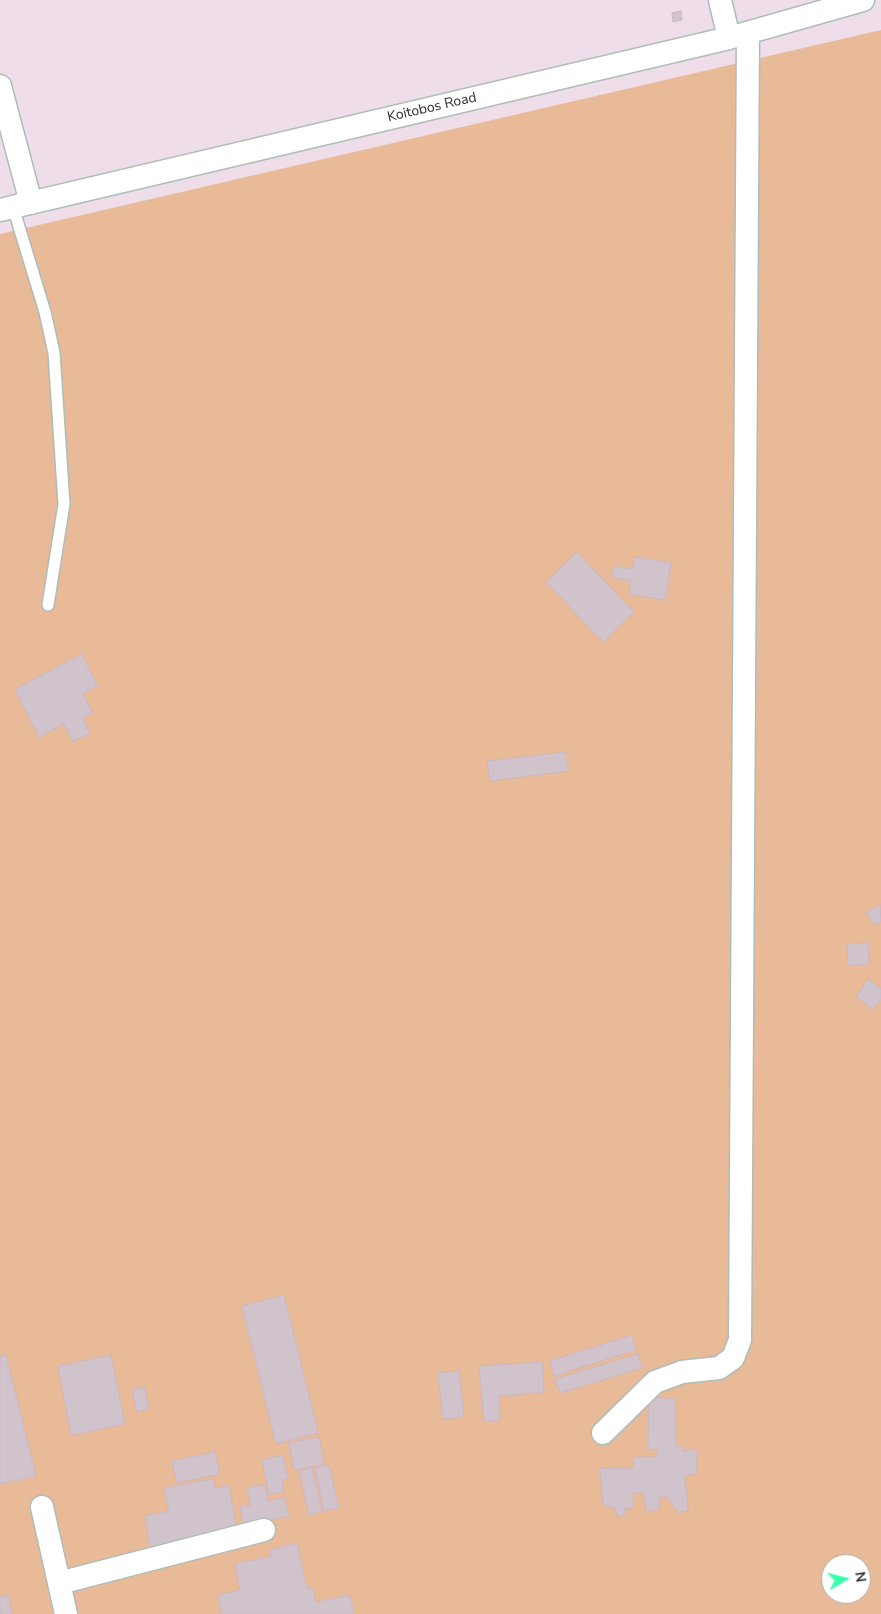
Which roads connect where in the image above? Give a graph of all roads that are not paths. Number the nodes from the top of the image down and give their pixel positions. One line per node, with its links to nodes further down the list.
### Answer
1 (720, 0): 3 (street)
2 (863, 0): 3 (street, Koitobos Road)
3 (738, 35): 5 (street, Koitobos Road); 7 (street)
4 (0, 86): 5 (street)
5 (15, 207): 6 (lane)
6 (48, 604)
7 (603, 1433)
8 (42, 1507): 10 (street)
9 (264, 1530): 10 (street)
10 (59, 1583): 11 (street)
11 (66, 1614)

